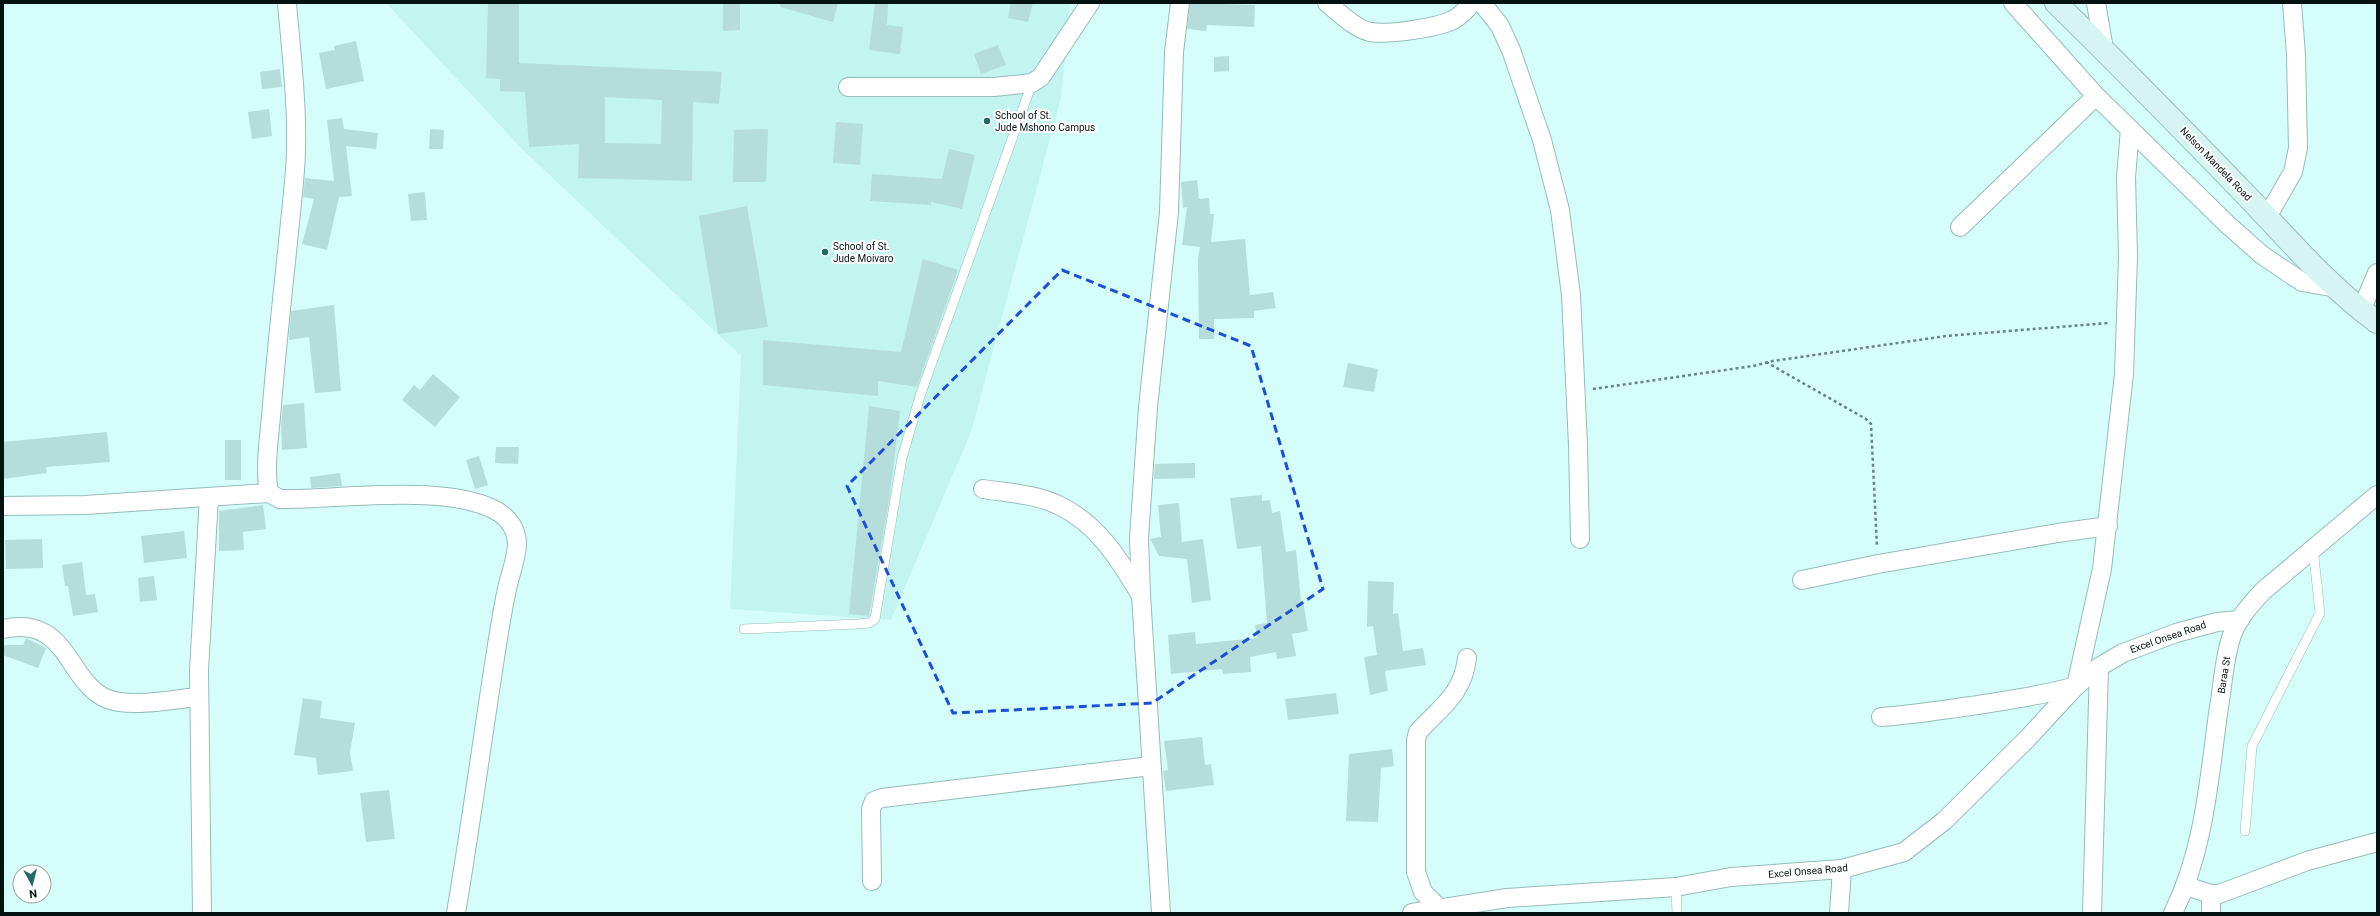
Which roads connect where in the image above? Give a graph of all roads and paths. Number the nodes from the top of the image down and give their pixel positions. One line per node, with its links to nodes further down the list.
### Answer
1 (287, 3): 25 (street)
2 (1090, 3): 12 (street)
3 (1180, 3): 34 (street)
4 (1326, 3): 5 (street)
5 (1472, 3)
6 (1482, 3): 23 (street)
7 (2013, 3): 14 (street)
8 (2056, 3): 11 (main road, Nelson Mandela Road)
9 (2096, 3): 11 (street)
10 (2292, 3): 16 (street)
11 (2104, 49): 16 (main road, Nelson Mandela Road)
12 (1032, 83): 13 (street); 36 (lane)
13 (848, 87)
14 (2096, 96): 15 (street); 17 (street)
15 (2130, 129): 19 (street); 21 (street)
16 (2266, 217): 19 (main road, Nelson Mandela Road)
17 (1960, 227)
18 (2377, 273): 20 (street)
19 (2337, 288): 20 (main road, Nelson Mandela Road)
20 (2369, 316)
21 (2128, 322): 22 (path); 29 (street)
22 (1766, 362): 23 (path); 32 (path)
23 (1575, 392): 30 (street)
24 (983, 489): 34 (street)
25 (270, 493): 27 (street); 53 (street)
26 (2377, 495): 31 (street, Baraa St)
27 (209, 497): 28 (street); 41 (street)
28 (3, 506)
29 (2108, 526): 32 (street); 40 (street)
30 (1580, 539)
31 (2313, 548): 35 (street, Baraa St); 44 (lane)
32 (1878, 564): 33 (street)
33 (1802, 580)
34 (1141, 595): 43 (street)
35 (2240, 620): 39 (street, Excel Onsea Road); 48 (street, Baraa St)
36 (744, 629)
37 (3, 630): 41 (street)
38 (1467, 658): 51 (street)
39 (2099, 667): 40 (street, Excel Onsea Road); 58 (street)
40 (2076, 686): 42 (street); 46 (street, Excel Onsea Road)
41 (199, 697): 52 (street)
42 (1881, 717)
43 (1151, 766): 47 (street); 54 (street)
44 (2245, 830)
45 (2377, 842): 50 (street)
46 (1842, 869): 49 (street, Excel Onsea Road); 57 (street)
47 (872, 881)
48 (2186, 886): 50 (street); 59 (street, Baraa St)
49 (1676, 887): 51 (street, Excel Onsea Road); 56 (lane)
50 (2210, 894): 60 (street)
51 (1440, 909): 55 (street, Excel Onsea Road)
52 (202, 913)
53 (456, 913)
54 (1161, 913)
55 (1412, 913)
56 (1677, 913)
57 (1839, 913)
58 (2092, 913)
59 (2173, 913)
60 (2211, 913)

